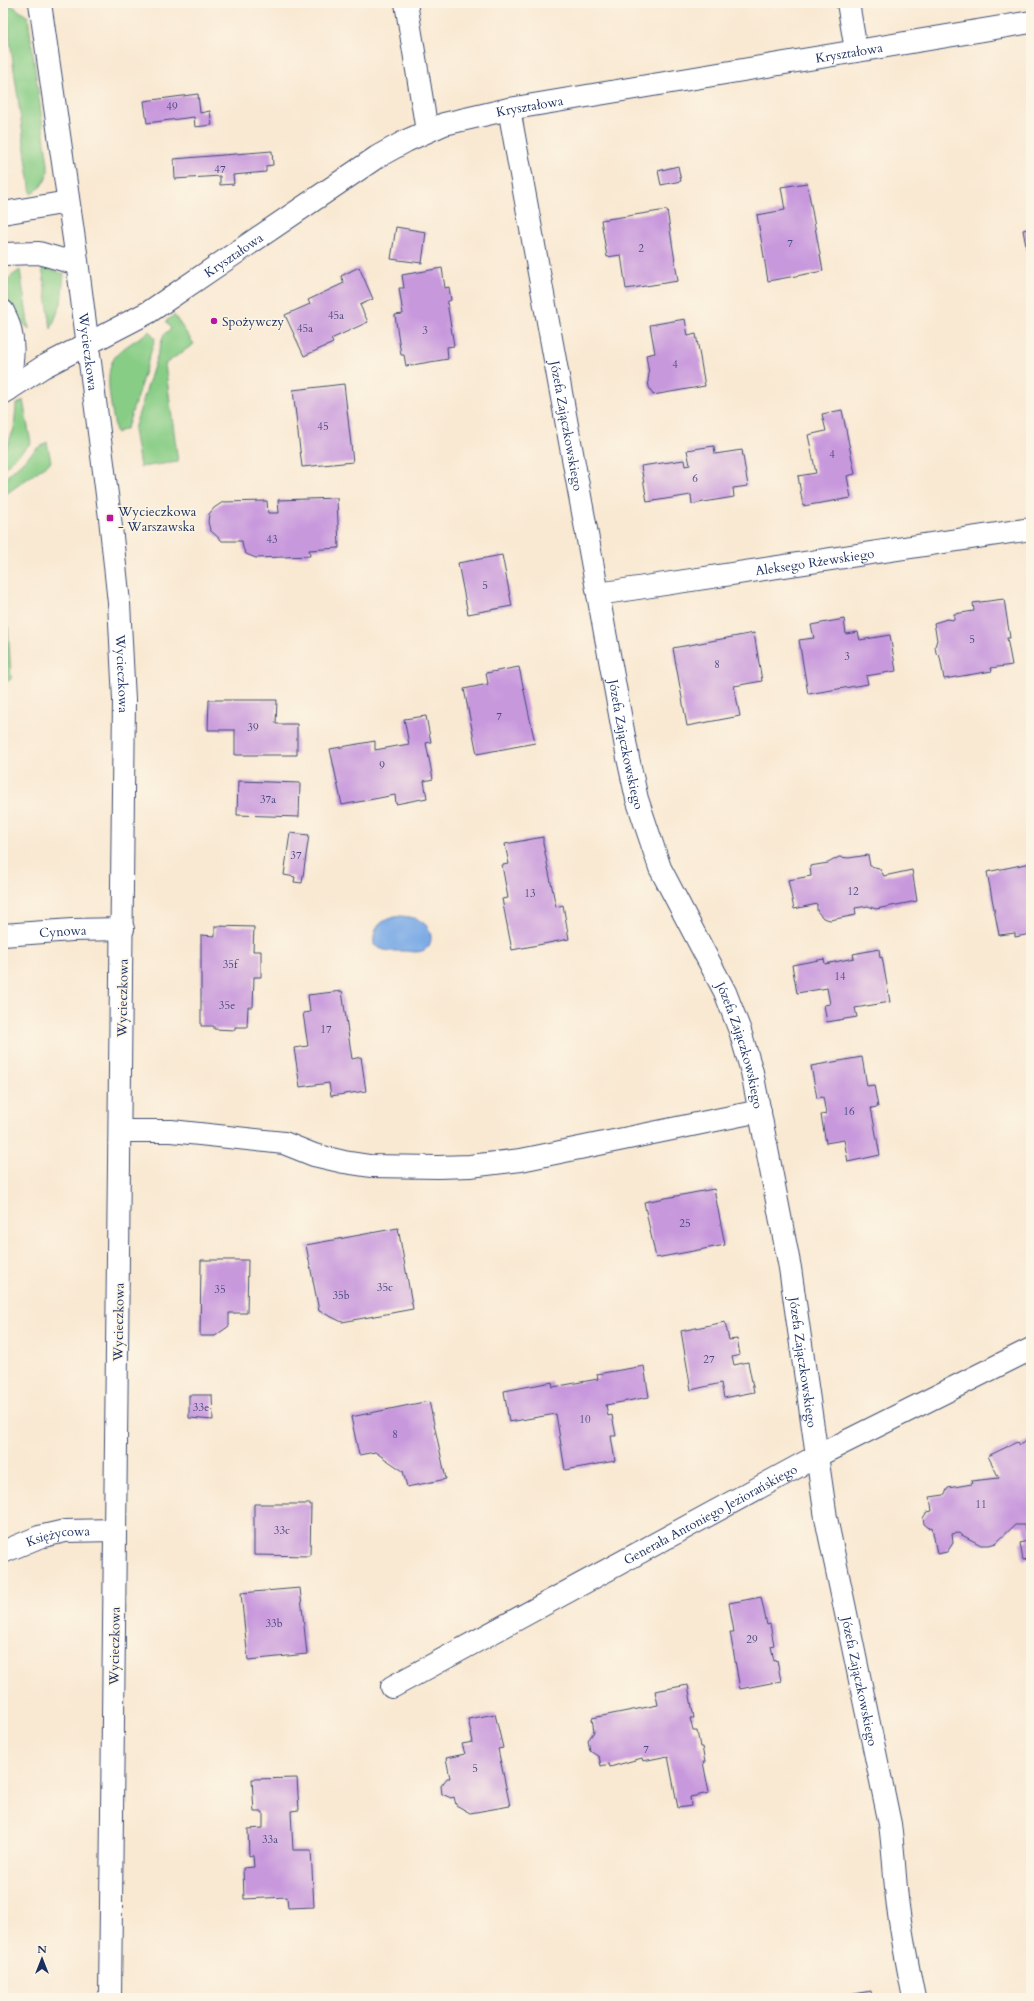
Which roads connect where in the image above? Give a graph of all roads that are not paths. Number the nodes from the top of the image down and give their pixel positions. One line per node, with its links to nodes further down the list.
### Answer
1 (40, 3): 8 (street, Wycieczkowa)
2 (406, 3): 7 (street)
3 (848, 3): 5 (street)
4 (1031, 22): 5 (street, Kryształowa)
5 (856, 50): 6 (street, Kryształowa)
6 (509, 109): 7 (street, Kryształowa); 16 (street, Józefa Zajączkowskiego)
7 (427, 131): 13 (street, Kryształowa)
8 (68, 202): 9 (street); 11 (street, Wycieczkowa)
9 (3, 212)
10 (3, 254): 11 (street)
11 (77, 264): 13 (street, Wycieczkowa)
12 (3, 311): 14 (street)
13 (87, 346): 14 (street, Kryształowa); 17 (street, Wycieczkowa)
14 (6, 391)
15 (1031, 529): 16 (street, Aleksego Rżewskiego)
16 (598, 594): 19 (street, Józefa Zajączkowskiego)
17 (122, 929): 18 (street, Cynowa); 20 (street, Wycieczkowa)
18 (3, 935)
19 (760, 1111): 20 (street); 22 (street, Józefa Zajączkowskiego)
20 (120, 1131): 23 (street, Wycieczkowa)
21 (1031, 1349): 22 (street, Generała Antoniego Jeziorańskiego)
22 (818, 1456): 25 (street, Generała Antoniego Jeziorańskiego); 27 (street, Józefa Zajączkowskiego)
23 (115, 1530): 24 (street, Księżycowa); 26 (street, Wycieczkowa)
24 (3, 1552)
25 (392, 1687)
26 (110, 1998)
27 (914, 1998)

